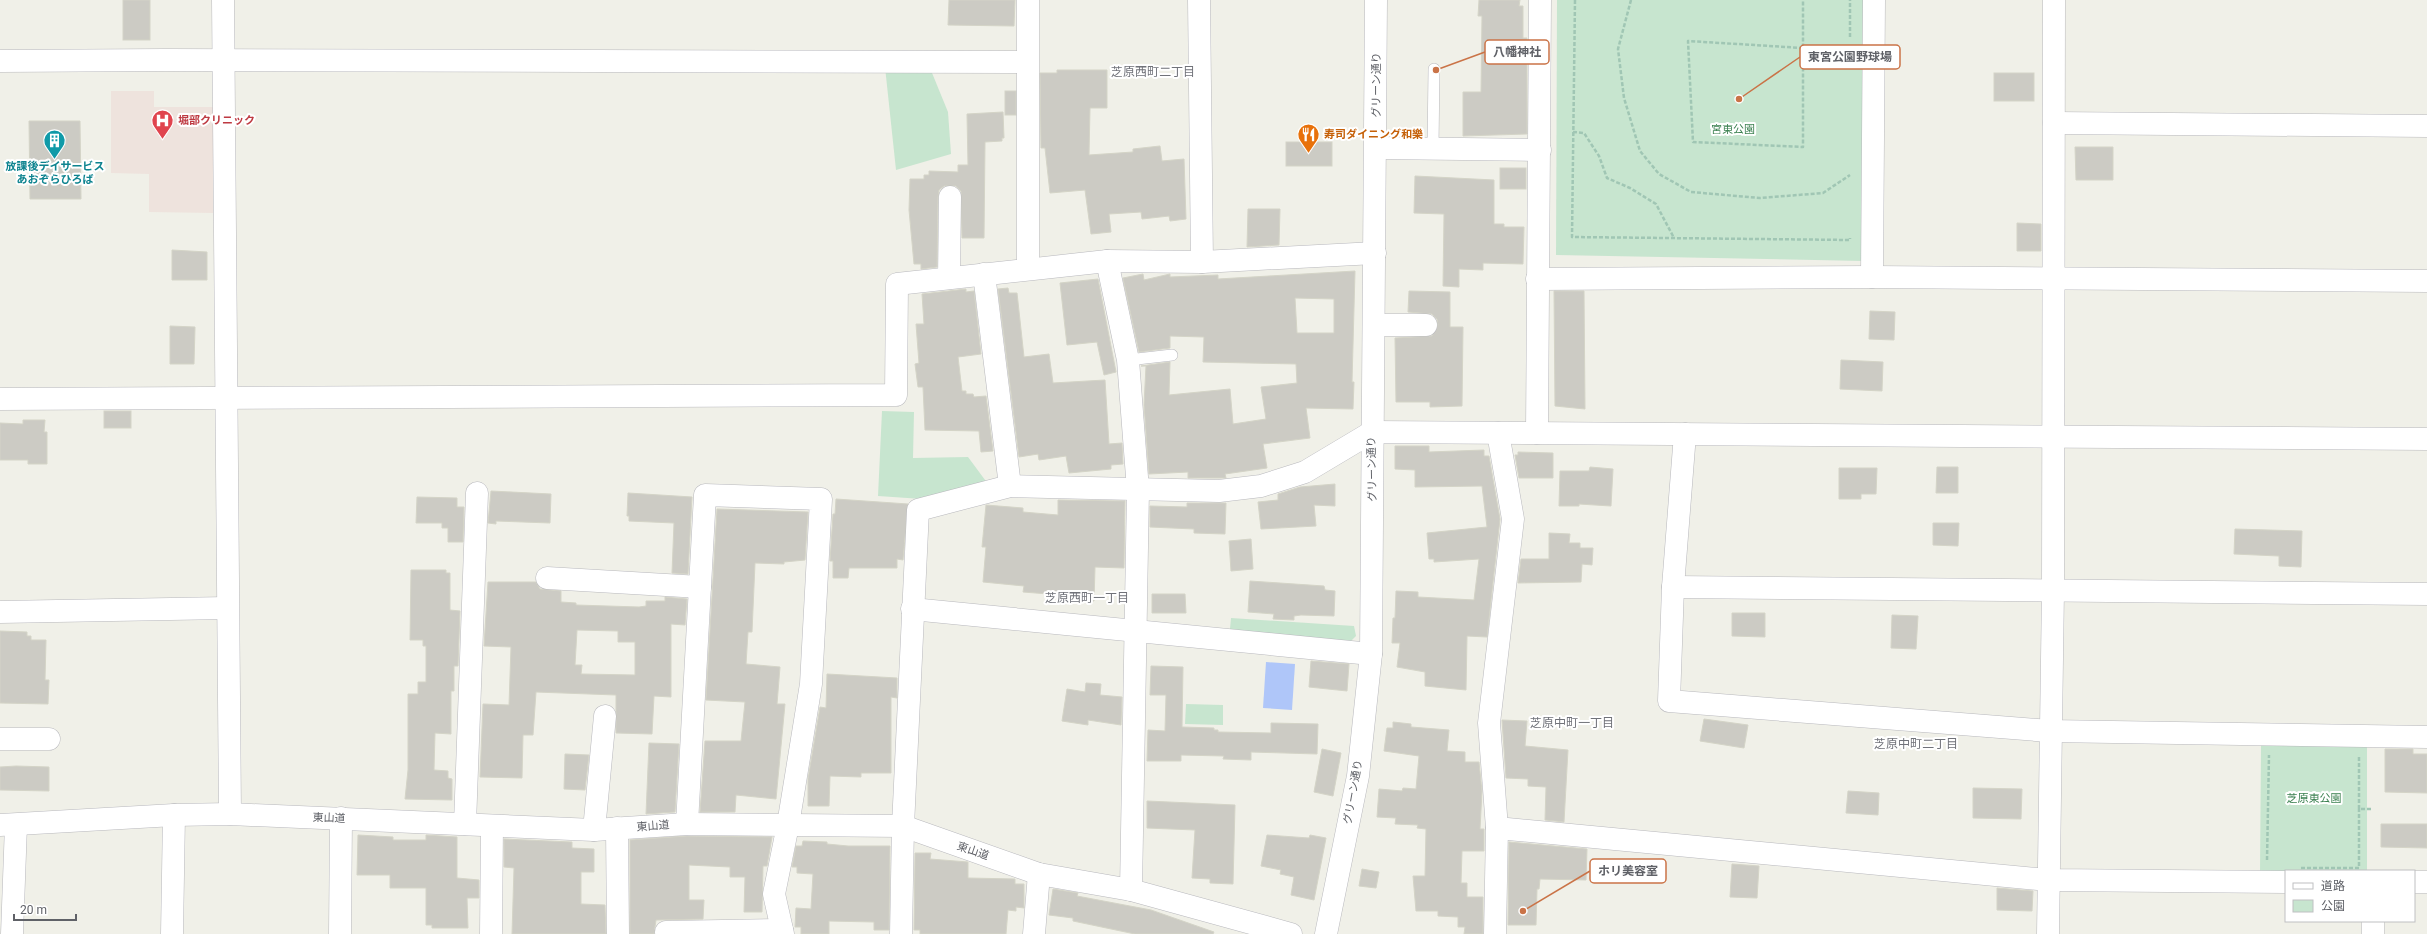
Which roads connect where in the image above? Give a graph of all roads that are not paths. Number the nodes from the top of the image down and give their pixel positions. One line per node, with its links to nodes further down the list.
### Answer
1 (223, 0): 8 (street)
2 (1028, 0): 21 (street)
3 (1199, 0): 20 (street)
4 (1376, 0): 14 (street, グリーン通り)
5 (1540, 0): 16 (street)
6 (1874, 0): 23 (street)
7 (2054, 0): 12 (street)
8 (223, 60): 9 (street); 10 (street); 32 (street)
9 (0, 61)
10 (1021, 62)
11 (1434, 69): 15 (lane)
12 (2054, 123): 13 (street); 25 (street)
13 (2427, 126)
14 (1376, 148): 15 (street); 18 (street, グリーン通り)
15 (1433, 148): 16 (street)
16 (1540, 150): 26 (street)
17 (950, 197): 24 (street)
18 (1375, 253): 20 (street); 28 (street, グリーン通り)
19 (1107, 262): 20 (street); 21 (street); 31 (street)
20 (1202, 262)
21 (1028, 268): 22 (street)
22 (984, 274): 24 (street); 40 (street)
23 (1872, 277): 25 (street); 26 (street)
24 (949, 278): 32 (street)
25 (2053, 278): 27 (street); 38 (street)
26 (1537, 279): 35 (street)
27 (2427, 281)
28 (1374, 325): 29 (street); 34 (street, グリーン通り)
29 (1426, 326)
30 (1172, 355): 31 (lane)
31 (1128, 360): 41 (street)
32 (228, 397): 33 (street); 48 (street)
33 (0, 399)
34 (1372, 432): 36 (street); 41 (street); 52 (street, グリーン通り)
35 (1537, 432): 36 (street); 37 (street)
36 (1498, 433): 68 (street)
37 (1685, 434): 38 (street); 45 (street)
38 (2052, 438): 39 (street); 46 (street)
39 (2427, 439)
40 (1010, 486): 41 (street); 49 (street)
41 (1138, 490): 51 (street)
42 (477, 493): 61 (street)
43 (547, 578): 44 (street)
44 (700, 587): 62 (street); 64 (street)
45 (1674, 588): 46 (street); 54 (street)
46 (2053, 590): 47 (street); 54 (street)
47 (2427, 594)
48 (228, 608): 50 (street); 58 (street)
49 (912, 608): 51 (street); 66 (street)
50 (0, 612)
51 (1137, 630): 52 (street); 75 (street)
52 (1371, 654): 87 (street, グリーン通り)
53 (605, 716): 69 (street)
54 (2049, 731): 55 (street); 72 (street)
55 (2427, 737)
56 (0, 738): 57 (street)
57 (49, 739)
58 (230, 814): 59 (street, 東山道); 60 (street, 東山道)
59 (174, 815): 63 (street, 東山道); 80 (street)
60 (341, 818): 61 (street, 東山道); 81 (street)
61 (465, 824): 65 (street, 東山道)
62 (687, 824): 64 (street, 東山道); 67 (street, 東山道)
63 (8, 825): 79 (street)
64 (788, 825): 66 (street, 東山道); 78 (street)
65 (492, 826): 69 (street, 東山道); 82 (street)
66 (903, 826): 70 (street, 東山道); 84 (street)
67 (617, 828): 69 (street, 東山道); 83 (street)
68 (1497, 828): 72 (street); 88 (street)
69 (594, 830)
70 (1039, 874): 75 (street, 東山道); 85 (street)
71 (2285, 875): 72 (street)
72 (2048, 880): 89 (street)
73 (2415, 882): 74 (street)
74 (2427, 882)
75 (1131, 890): 86 (street, 東山道)
76 (2373, 922): 90 (street)
77 (666, 932): 78 (street)
78 (783, 932)
79 (12, 934)
80 (172, 934)
81 (340, 934)
82 (491, 934)
83 (618, 934)
84 (901, 934)
85 (1034, 934)
86 (1291, 934)
87 (1326, 934)
88 (1495, 934)
89 (2048, 934)
90 (2373, 934)

